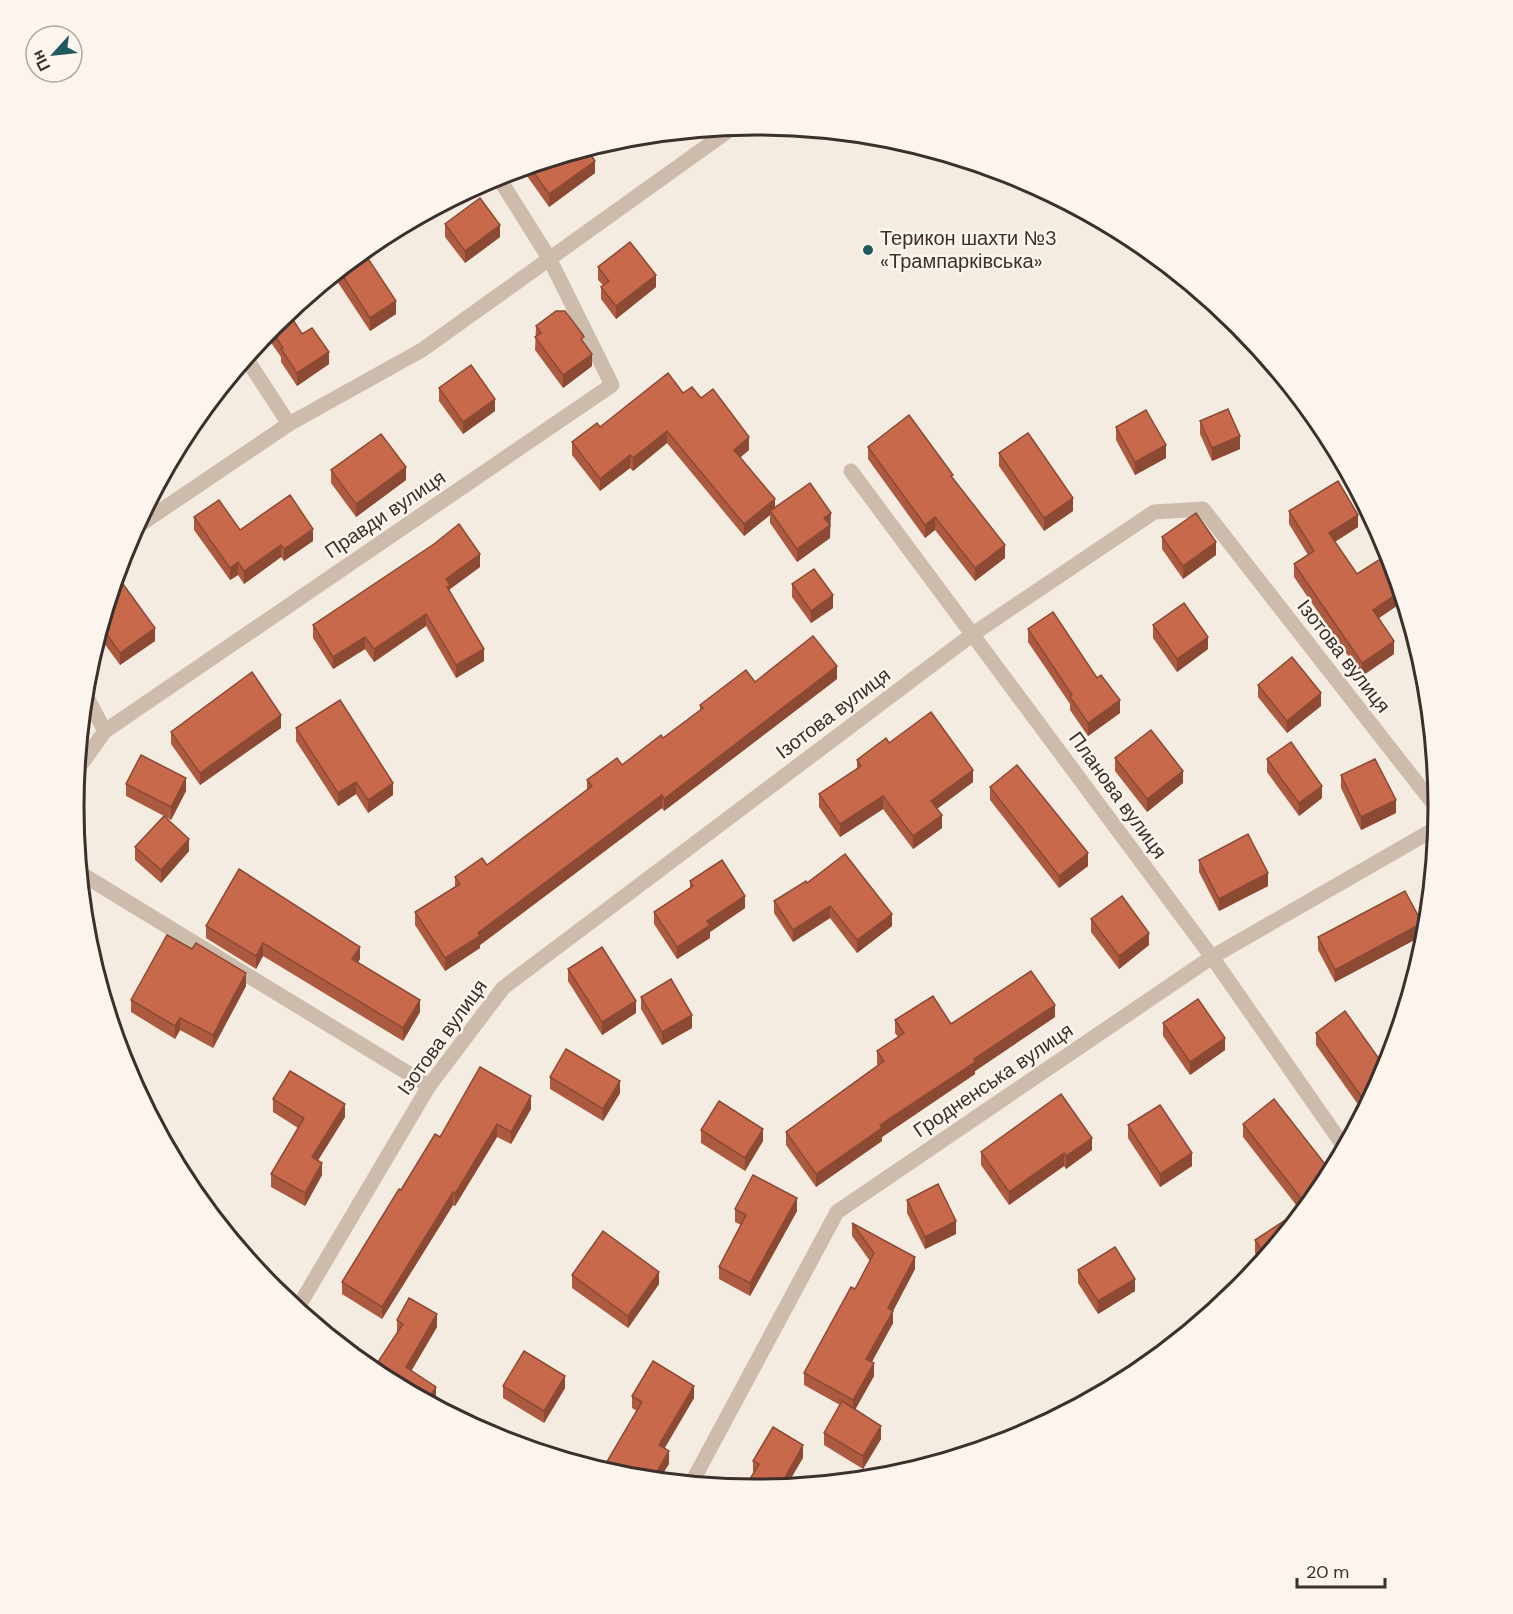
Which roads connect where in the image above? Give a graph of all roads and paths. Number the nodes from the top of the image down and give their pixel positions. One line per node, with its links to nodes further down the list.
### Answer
1 (721, 136): 3 (street)
2 (502, 185): 3 (street)
3 (549, 258): 5 (street); 10 (street, Правди вулиця)
4 (250, 365): 5 (street)
5 (289, 424): 7 (street)
6 (851, 471): 8 (street, Планова вулиця)
7 (149, 518)
8 (973, 634): 12 (street, Ізотова вулиця); 15 (street, Планова вулиця); 16 (street, Ізотова вулиця)
9 (92, 707): 10 (street)
10 (105, 731): 11 (street, Правди вулиця)
11 (86, 758)
12 (1429, 798)
13 (1428, 832): 15 (street, Гродненська вулиця)
14 (88, 878): 16 (street)
15 (1212, 957): 17 (street, Планова вулиця); 19 (street, Гродненська вулиця)
16 (429, 1086): 18 (street, Ізотова вулиця)
17 (1340, 1141)
18 (301, 1302)
19 (695, 1476)

